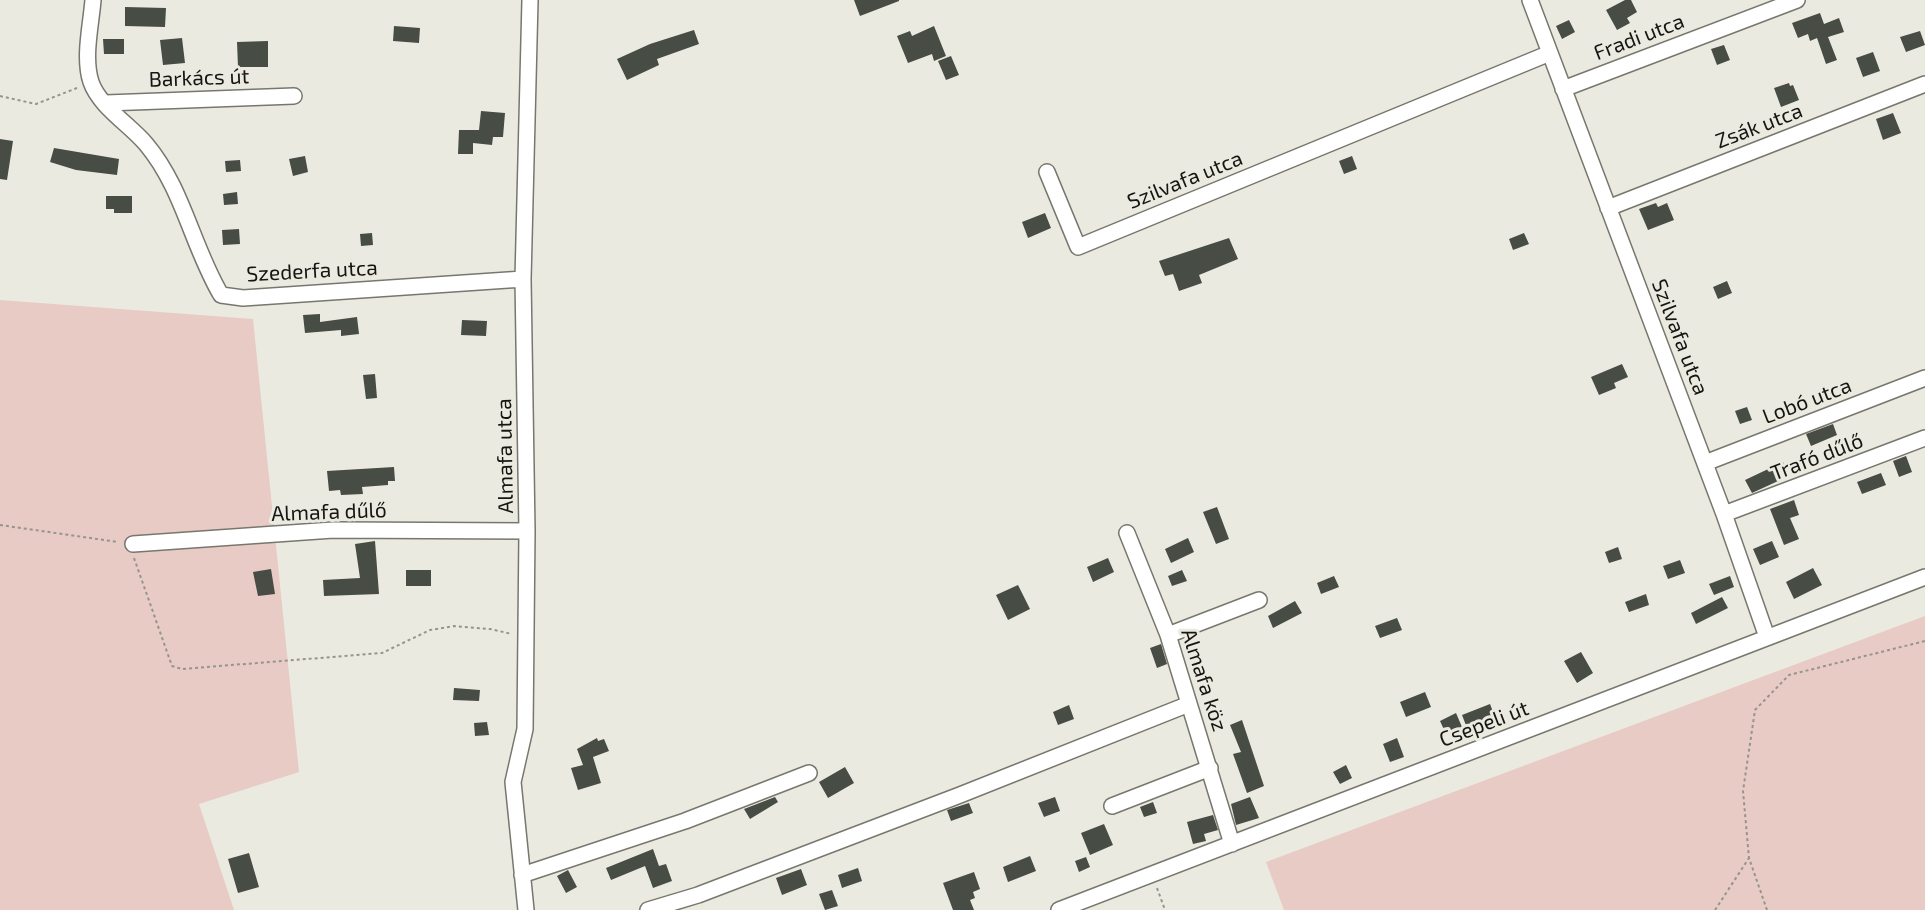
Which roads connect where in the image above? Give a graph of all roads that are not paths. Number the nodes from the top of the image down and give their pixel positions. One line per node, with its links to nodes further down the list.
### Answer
1 (93, 0): 9 (street, Szederfa utca)
2 (530, 0): 12 (street, Almafa utca)
3 (1530, 0): 5 (street, Szilvafa utca)
4 (1797, 0): 7 (street, Fradi utca)
5 (1550, 53): 7 (street, Szilvafa utca); 10 (street, Szilvafa utca)
6 (1925, 84): 11 (street, Zsák utca)
7 (1563, 89): 11 (street, Szilvafa utca)
8 (294, 96): 9 (street, Barkács út)
9 (106, 103): 12 (street, Szederfa utca)
10 (1047, 172)
11 (1608, 208): 15 (street, Szilvafa utca)
12 (523, 279): 17 (street, Almafa utca)
13 (1925, 378): 15 (street, Lobó utca)
14 (1925, 438): 16 (street, Trafó dűlő)
15 (1705, 463): 16 (street, Szilvafa utca)
16 (1724, 514): 23 (street, Szilvafa utca)
17 (527, 531): 19 (street, Almafa dűlő); 29 (street, Almafa utca)
18 (1127, 533): 22 (street, Almafa köz)
19 (134, 544)
20 (1925, 577): 23 (street, Csepeli út)
21 (1259, 600): 22 (street)
22 (1168, 635): 24 (street, Almafa köz)
23 (1767, 637): 28 (street, Csepeli út)
24 (1189, 704): 25 (street, Almafa köz); 31 (street)
25 (1210, 768): 27 (street); 28 (street, Almafa köz)
26 (809, 773): 29 (street)
27 (1112, 807)
28 (1232, 844): 32 (street, Csepeli út)
29 (522, 875): 30 (street, Almafa utca)
30 (526, 910)
31 (648, 910)
32 (1059, 910)

